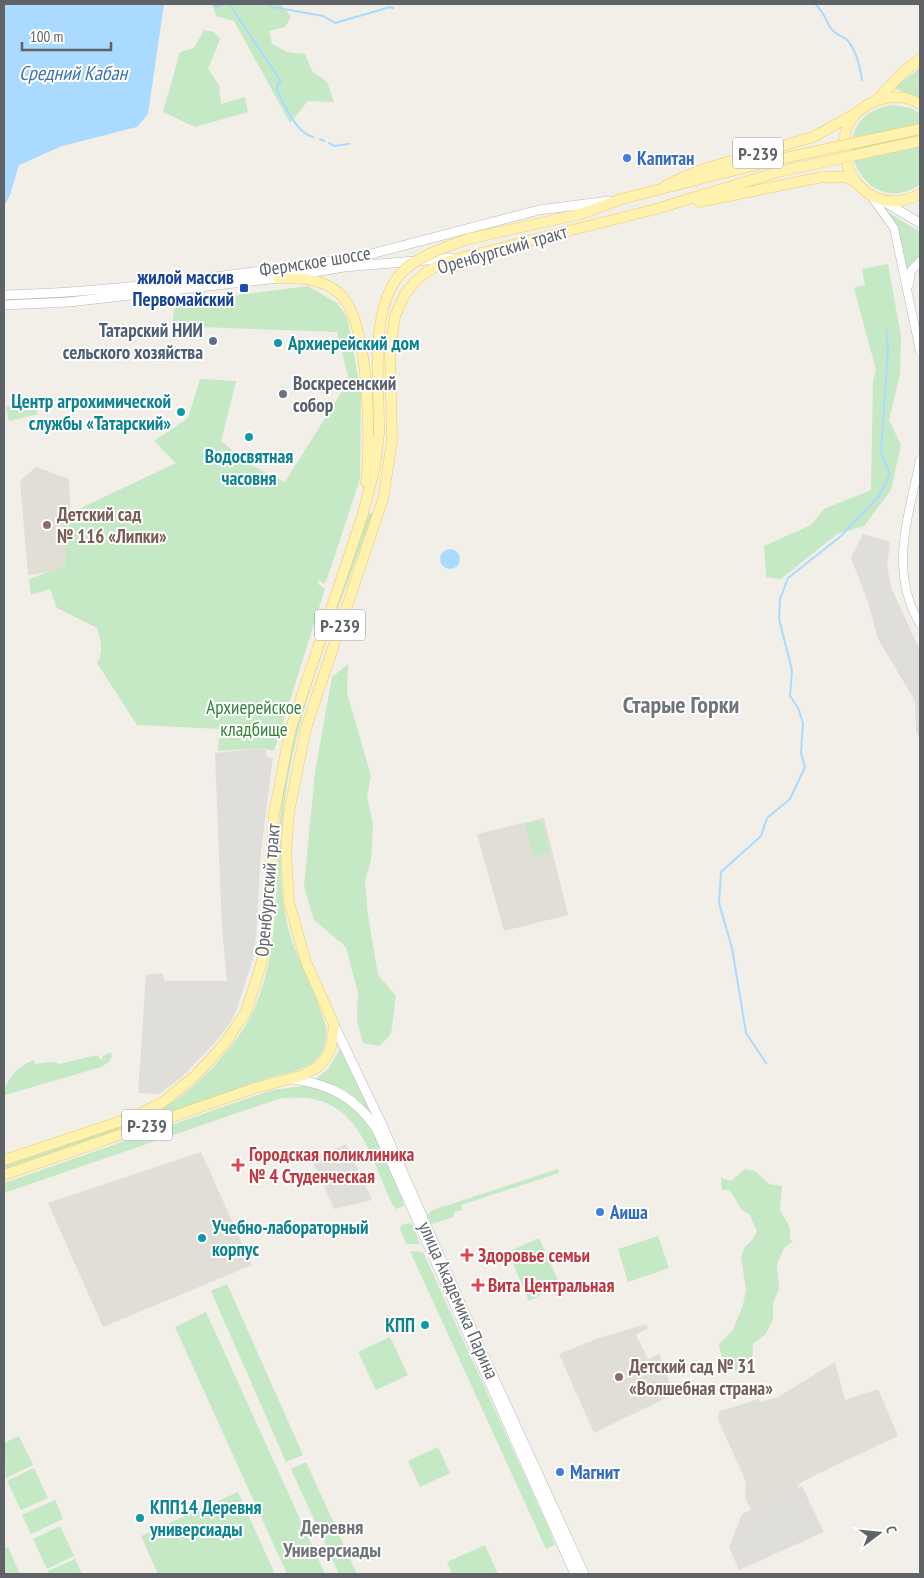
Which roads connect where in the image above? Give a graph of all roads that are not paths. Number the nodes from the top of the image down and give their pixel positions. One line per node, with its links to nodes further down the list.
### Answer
1 (920, 59): 2 (main road, Р-239)
2 (877, 100): 3 (main road, Р-239); 4 (main road, Р-239)
3 (920, 104)
4 (858, 112): 7 (main road, Р-239); 8 (main road, Р-239)
5 (920, 129): 8 (main road, Оренбургский тракт, bridge)
6 (920, 141): 13 (main road, Оренбургский тракт, bridge)
7 (855, 182): 9 (main road, Р-239); 13 (main road, Р-239)
8 (656, 190): 12 (main road, Оренбургский тракт)
9 (868, 193): 11 (main road, Р-239); 20 (street)
10 (920, 194): 11 (main road, Р-239)
11 (878, 198): 14 (main road)
12 (621, 199): 18 (main road, Фермское шоссе); 23 (main road, Оренбургский тракт / Р-239, bridge)
13 (656, 209): 15 (main road, Оренбургский тракт / Р-239)
14 (920, 223)
15 (466, 256): 17 (main road, Фермское шоссе); 25 (main road, Оренбургский тракт / Р-239)
16 (920, 261): 20 (street)
17 (278, 278): 19 (main road, Фермское шоссе); 23 (main road, Оренбургский тракт)
18 (4, 295)
19 (4, 305)
20 (912, 309): 21 (street)
21 (920, 351)
22 (920, 460): 24 (street)
23 (362, 517): 27 (main road, Оренбургский тракт / Р-239)
24 (920, 624)
25 (334, 1025): 26 (main road, Р-239); 29 (main road, улица Академика Парина)
26 (292, 1079): 28 (main road, Р-239); 29 (main road, улица Академика Парина)
27 (4, 1160)
28 (4, 1175)
29 (549, 1506): 30 (main road, улица Академика Парина); 31 (main road, улица Академика Парина)
30 (575, 1574)
31 (584, 1574)

